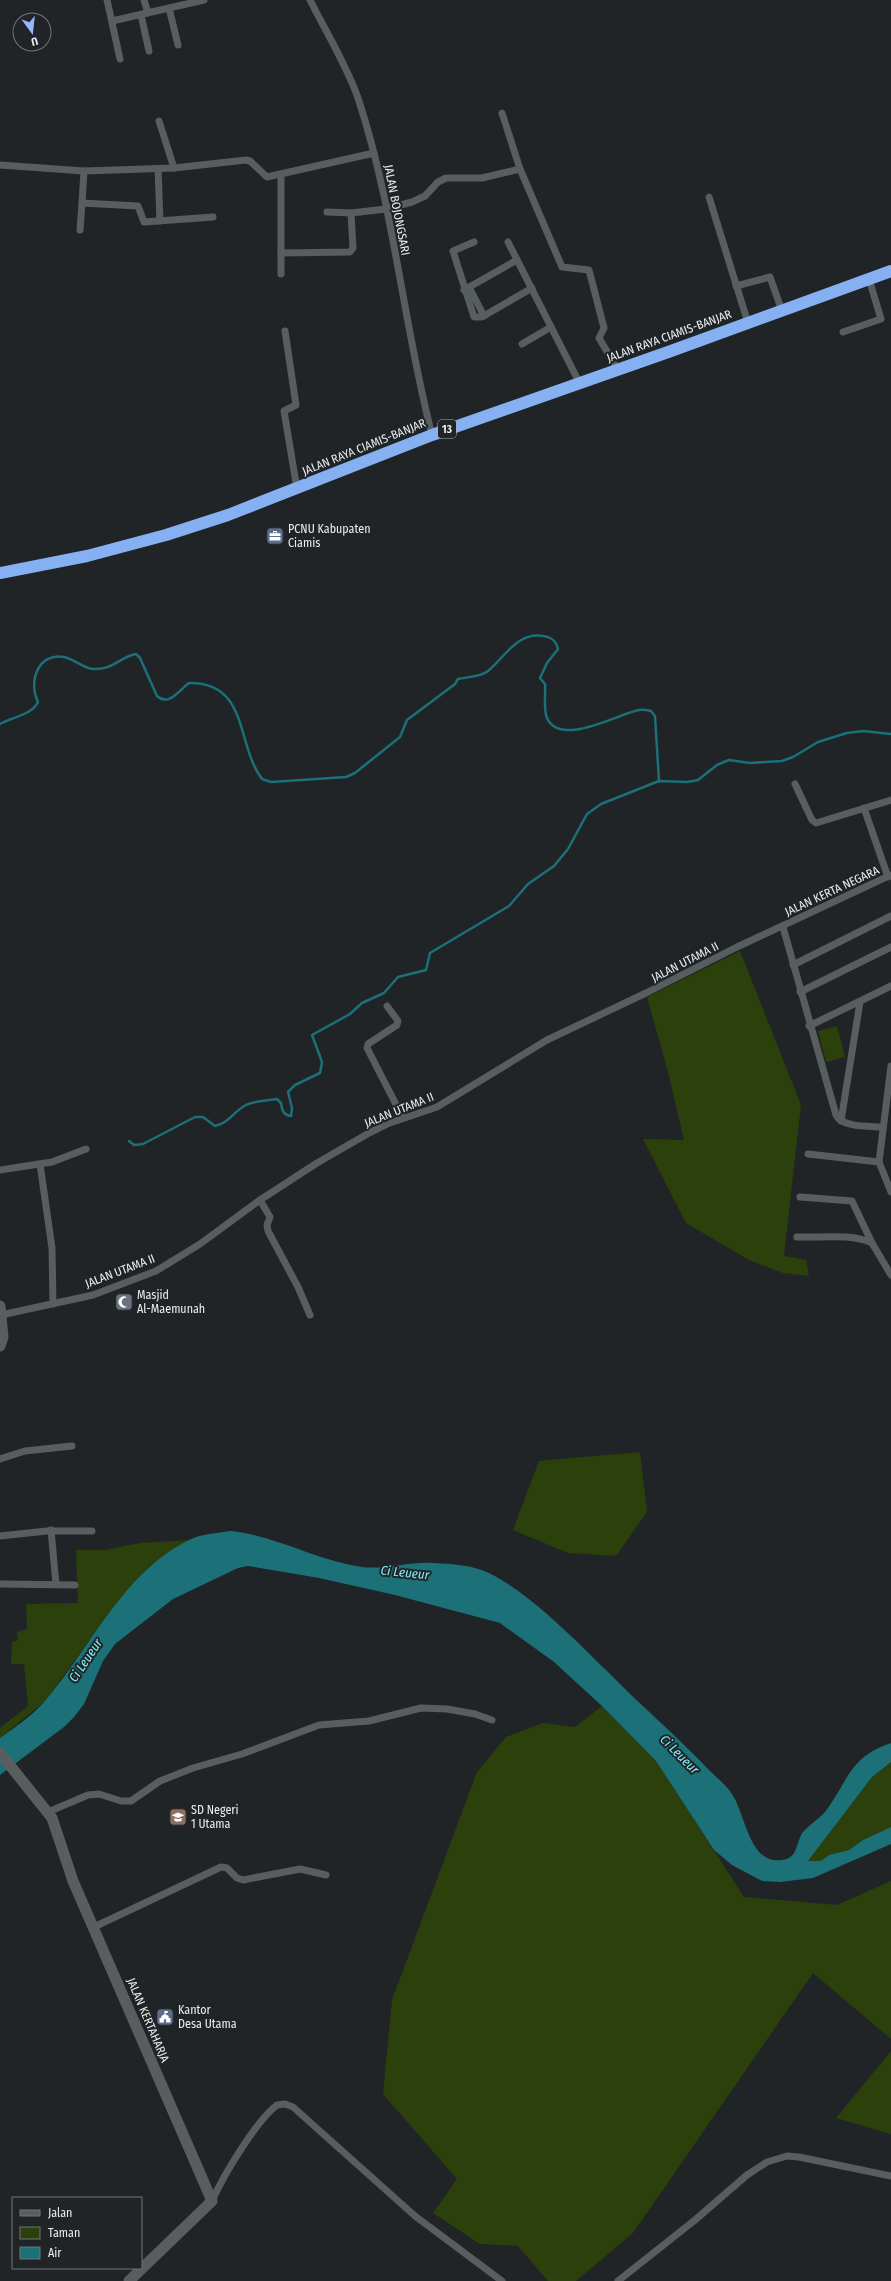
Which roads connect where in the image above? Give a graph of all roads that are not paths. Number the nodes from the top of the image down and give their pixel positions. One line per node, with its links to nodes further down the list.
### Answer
1 (107, 0): 8 (street)
2 (144, 0): 7 (street)
3 (204, 0): 5 (street)
4 (310, 0): 14 (street, JALAN BOJONGSARI)
5 (179, 3): 6 (street)
6 (169, 8): 7 (street); 9 (street)
7 (144, 14): 8 (street); 10 (street)
8 (112, 21): 11 (street)
9 (178, 45)
10 (149, 51)
11 (120, 59)
12 (502, 113): 18 (street)
13 (159, 121): 16 (street)
14 (374, 153): 20 (street); 23 (street, JALAN BOJONGSARI)
15 (0, 165): 19 (street)
16 (174, 168): 17 (street); 20 (street)
17 (158, 169): 19 (street); 27 (street)
18 (520, 169): 23 (street); 45 (street)
19 (84, 172): 22 (street)
20 (281, 174): 31 (street)
21 (709, 197): 36 (street)
22 (82, 203): 27 (street); 28 (street)
23 (386, 209): 25 (street); 47 (street, JALAN BOJONGSARI)
24 (327, 212): 25 (street)
25 (351, 213): 31 (street)
26 (213, 217): 27 (street)
27 (160, 221)
28 (80, 230)
29 (474, 242): 37 (street)
30 (508, 242): 32 (street)
31 (281, 253): 34 (street)
32 (517, 260): 37 (street); 38 (street)
33 (891, 271): 35 (highway, JALAN RAYA CIAMIS-BANJAR / 13)
34 (281, 274)
35 (869, 279): 39 (highway, JALAN RAYA CIAMIS-BANJAR / 13); 43 (street)
36 (736, 286): 39 (street); 40 (street)
37 (467, 288): 38 (street)
38 (532, 288): 41 (street)
39 (782, 311): 40 (highway, JALAN RAYA CIAMIS-BANJAR / 13)
40 (748, 323): 45 (highway, JALAN RAYA CIAMIS-BANJAR / 13)
41 (551, 327): 44 (street); 46 (street)
42 (285, 331): 48 (street)
43 (843, 332)
44 (522, 344)
45 (618, 370): 46 (highway, JALAN RAYA CIAMIS-BANJAR / 13)
46 (579, 382): 47 (highway, JALAN RAYA CIAMIS-BANJAR / 13)
47 (432, 435): 48 (highway, JALAN RAYA CIAMIS-BANJAR / 13)
48 (297, 489): 49 (highway, JALAN RAYA CIAMIS-BANJAR / 13)
49 (0, 573)
50 (795, 784): 52 (street)
51 (891, 800): 52 (street)
52 (864, 808): 53 (street)
53 (890, 876): 55 (street, JALAN KERTA NEGARA)
54 (891, 916): 57 (street)
55 (783, 927): 57 (street); 64 (street, JALAN UTAMA II)
56 (891, 947): 59 (street)
57 (793, 965): 59 (street)
58 (891, 986): 60 (street)
59 (800, 992): 62 (street)
60 (860, 1002): 62 (street); 65 (street)
61 (387, 1006): 64 (street)
62 (809, 1026): 65 (street)
63 (891, 1066): 66 (street)
64 (403, 1118): 74 (street, JALAN UTAMA II)
65 (841, 1121): 66 (street)
66 (882, 1127): 69 (street)
67 (86, 1149): 70 (street)
68 (808, 1154): 69 (street)
69 (878, 1162): 72 (street)
70 (40, 1164): 71 (street); 78 (street)
71 (0, 1170)
72 (891, 1192)
73 (800, 1197): 76 (street)
74 (261, 1201): 78 (street, JALAN UTAMA II); 80 (street)
75 (798, 1237): 76 (street)
76 (872, 1243): 77 (street)
77 (891, 1275)
78 (53, 1304): 79 (street, JALAN UTAMA II)
79 (1, 1311): 81 (street)
80 (310, 1315)
81 (0, 1346)
82 (72, 1446): 83 (street)
83 (0, 1459)
84 (51, 1530): 85 (street); 86 (street); 88 (street)
85 (92, 1531)
86 (0, 1536)
87 (0, 1584): 88 (street)
88 (56, 1584): 89 (street)
89 (75, 1585)
90 (492, 1720): 92 (street)
91 (0, 1754): 92 (street, JALAN KERTAHARJA)
92 (48, 1812): 94 (street, JALAN KERTAHARJA)
93 (326, 1875): 94 (street)
94 (94, 1927): 96 (street, JALAN KERTAHARJA)
95 (891, 2176): 101 (street)
96 (212, 2201): 97 (street); 100 (street)
97 (142, 2268)
98 (141, 2269): 99 (street)
99 (129, 2281)
100 (502, 2281)
101 (618, 2281)

